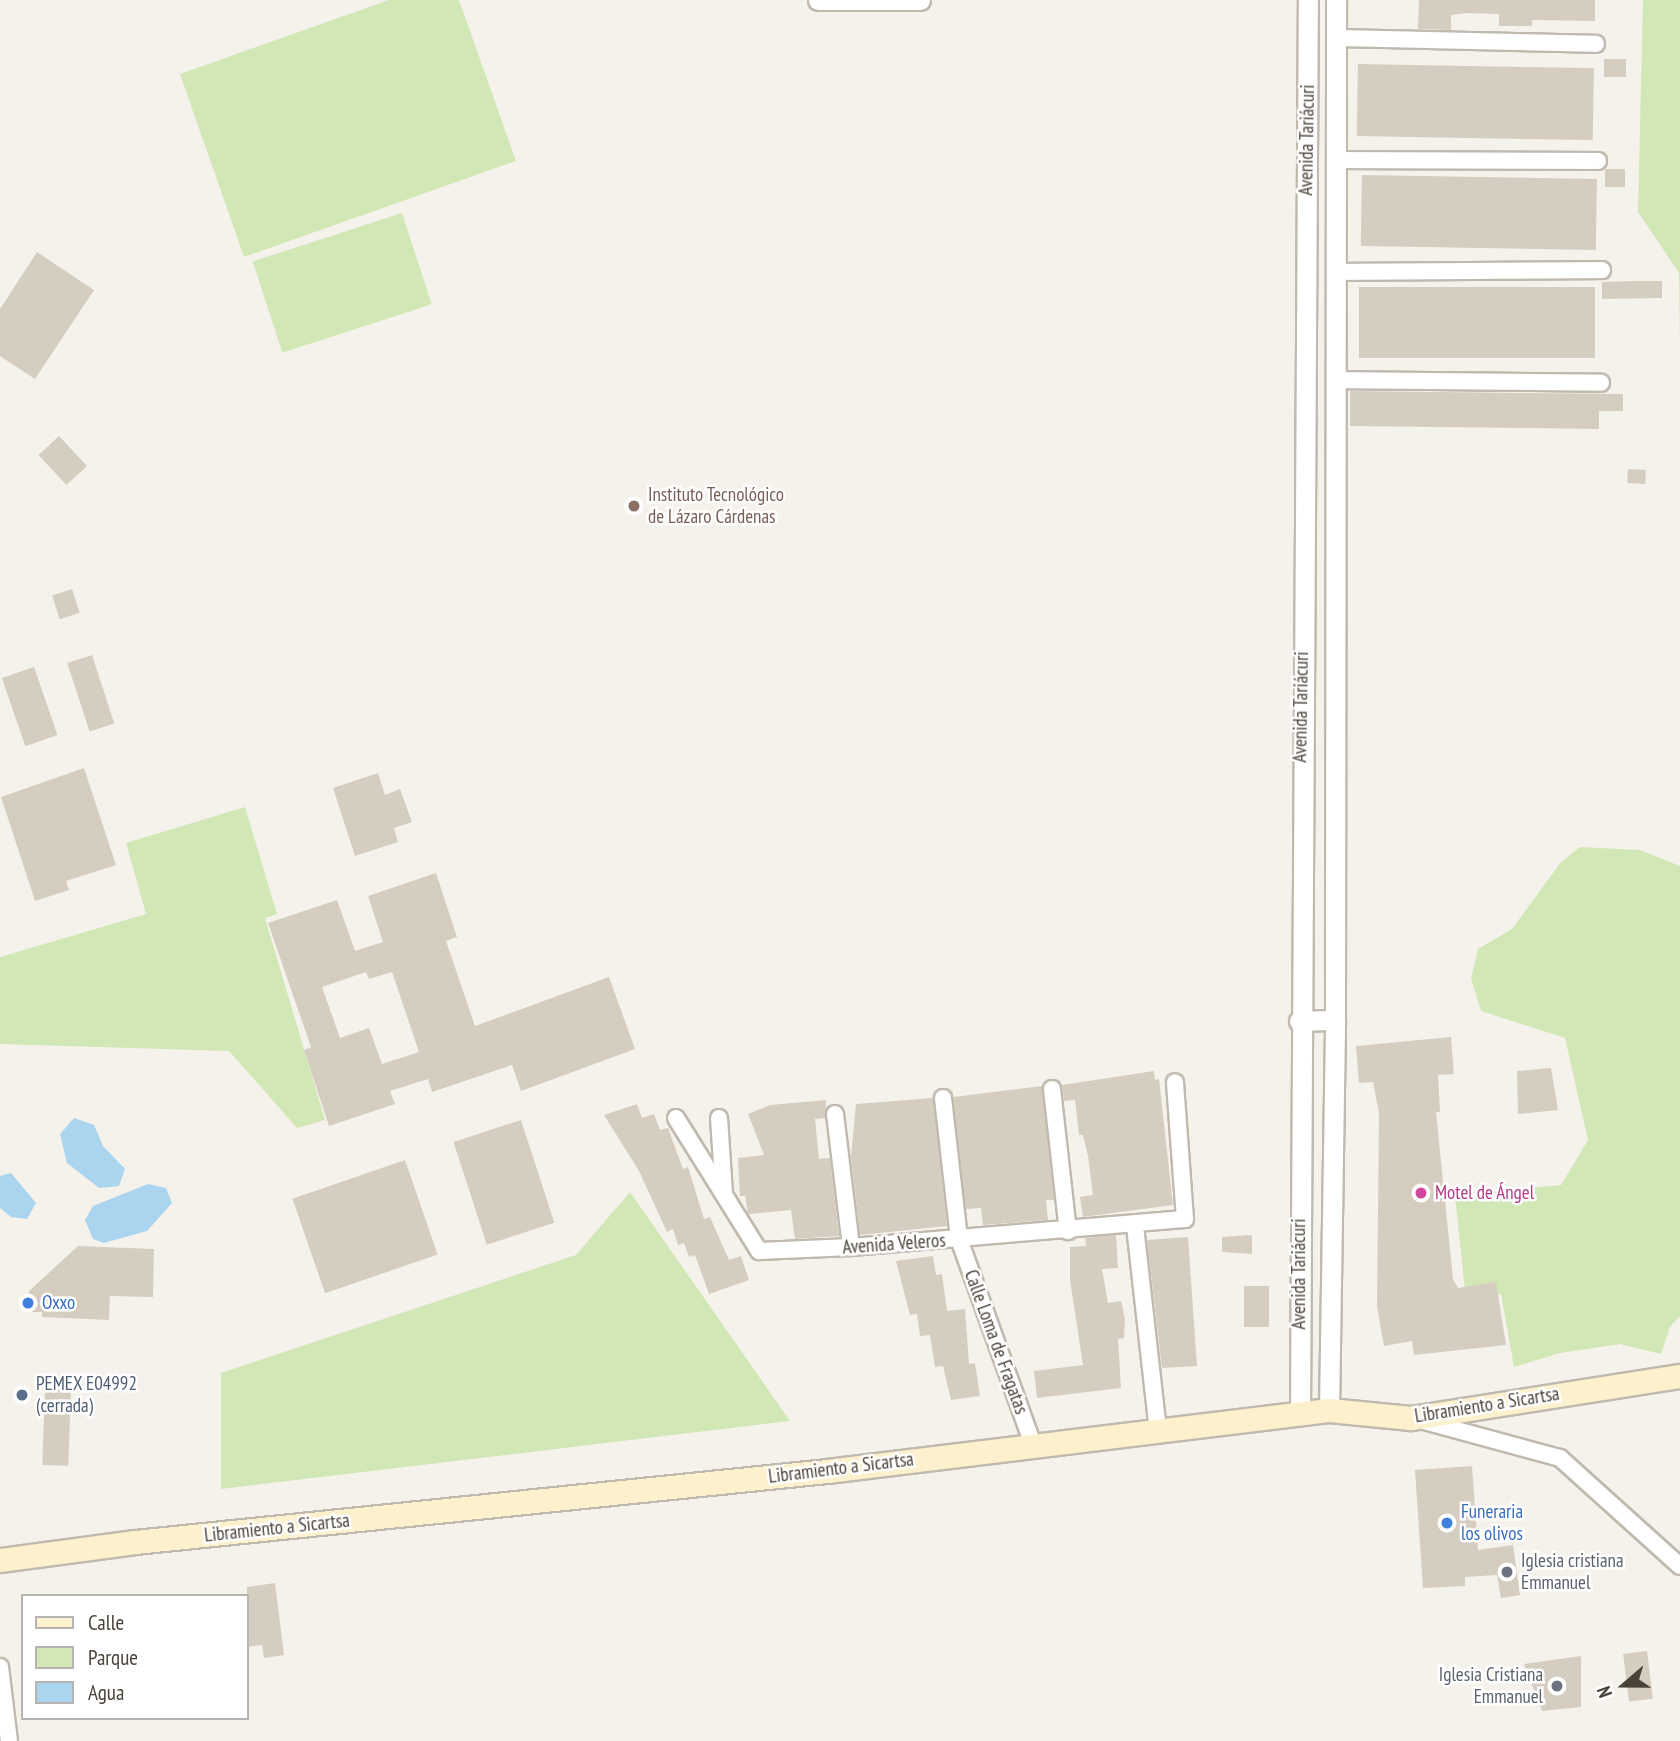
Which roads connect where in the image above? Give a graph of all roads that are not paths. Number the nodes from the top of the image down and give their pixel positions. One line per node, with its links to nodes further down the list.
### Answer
1 (818, 0): 2 (street)
2 (920, 0)
3 (1308, 0): 14 (street, Avenida Tariácuri)
4 (1336, 0): 5 (street, Avenida Tariácuri)
5 (1336, 38): 6 (street); 7 (street, Avenida Tariácuri)
6 (1596, 44)
7 (1338, 160): 8 (street); 10 (street, Avenida Tariácuri)
8 (1598, 161)
9 (1602, 270): 10 (street)
10 (1337, 272): 11 (street, Avenida Tariácuri)
11 (1335, 380): 12 (street); 13 (street, Avenida Tariácuri)
12 (1601, 383)
13 (1335, 1020): 14 (street); 27 (street, Avenida Tariácuri)
14 (1299, 1021): 28 (street, Avenida Tariácuri)
15 (1175, 1082): 22 (street, Avenida Veleros)
16 (1052, 1089): 23 (street)
17 (943, 1098): 24 (street, Calle Loma de Fragatas)
18 (835, 1114): 25 (street)
19 (676, 1118): 21 (street, Avenida Veleros)
20 (719, 1118): 21 (street)
21 (724, 1196): 25 (street, Avenida Veleros)
22 (1135, 1226): 23 (street, Avenida Veleros); 30 (street)
23 (1068, 1231): 24 (street, Avenida Veleros)
24 (959, 1239): 25 (street, Avenida Veleros); 31 (street, Calle Loma de Fragatas)
25 (851, 1247)
26 (1680, 1376): 29 (main road, Libramiento a Sicartsa)
27 (1329, 1410): 28 (main road, Libramiento a Sicartsa); 29 (main road, Libramiento a Sicartsa)
28 (1300, 1414): 30 (main road, Libramiento a Sicartsa)
29 (1410, 1418): 33 (street)
30 (1158, 1430): 31 (main road, Libramiento a Sicartsa)
31 (1033, 1444): 32 (main road, Libramiento a Sicartsa)
32 (0, 1560)
33 (1680, 1566)
34 (0, 1667): 35 (street)
35 (9, 1741)

